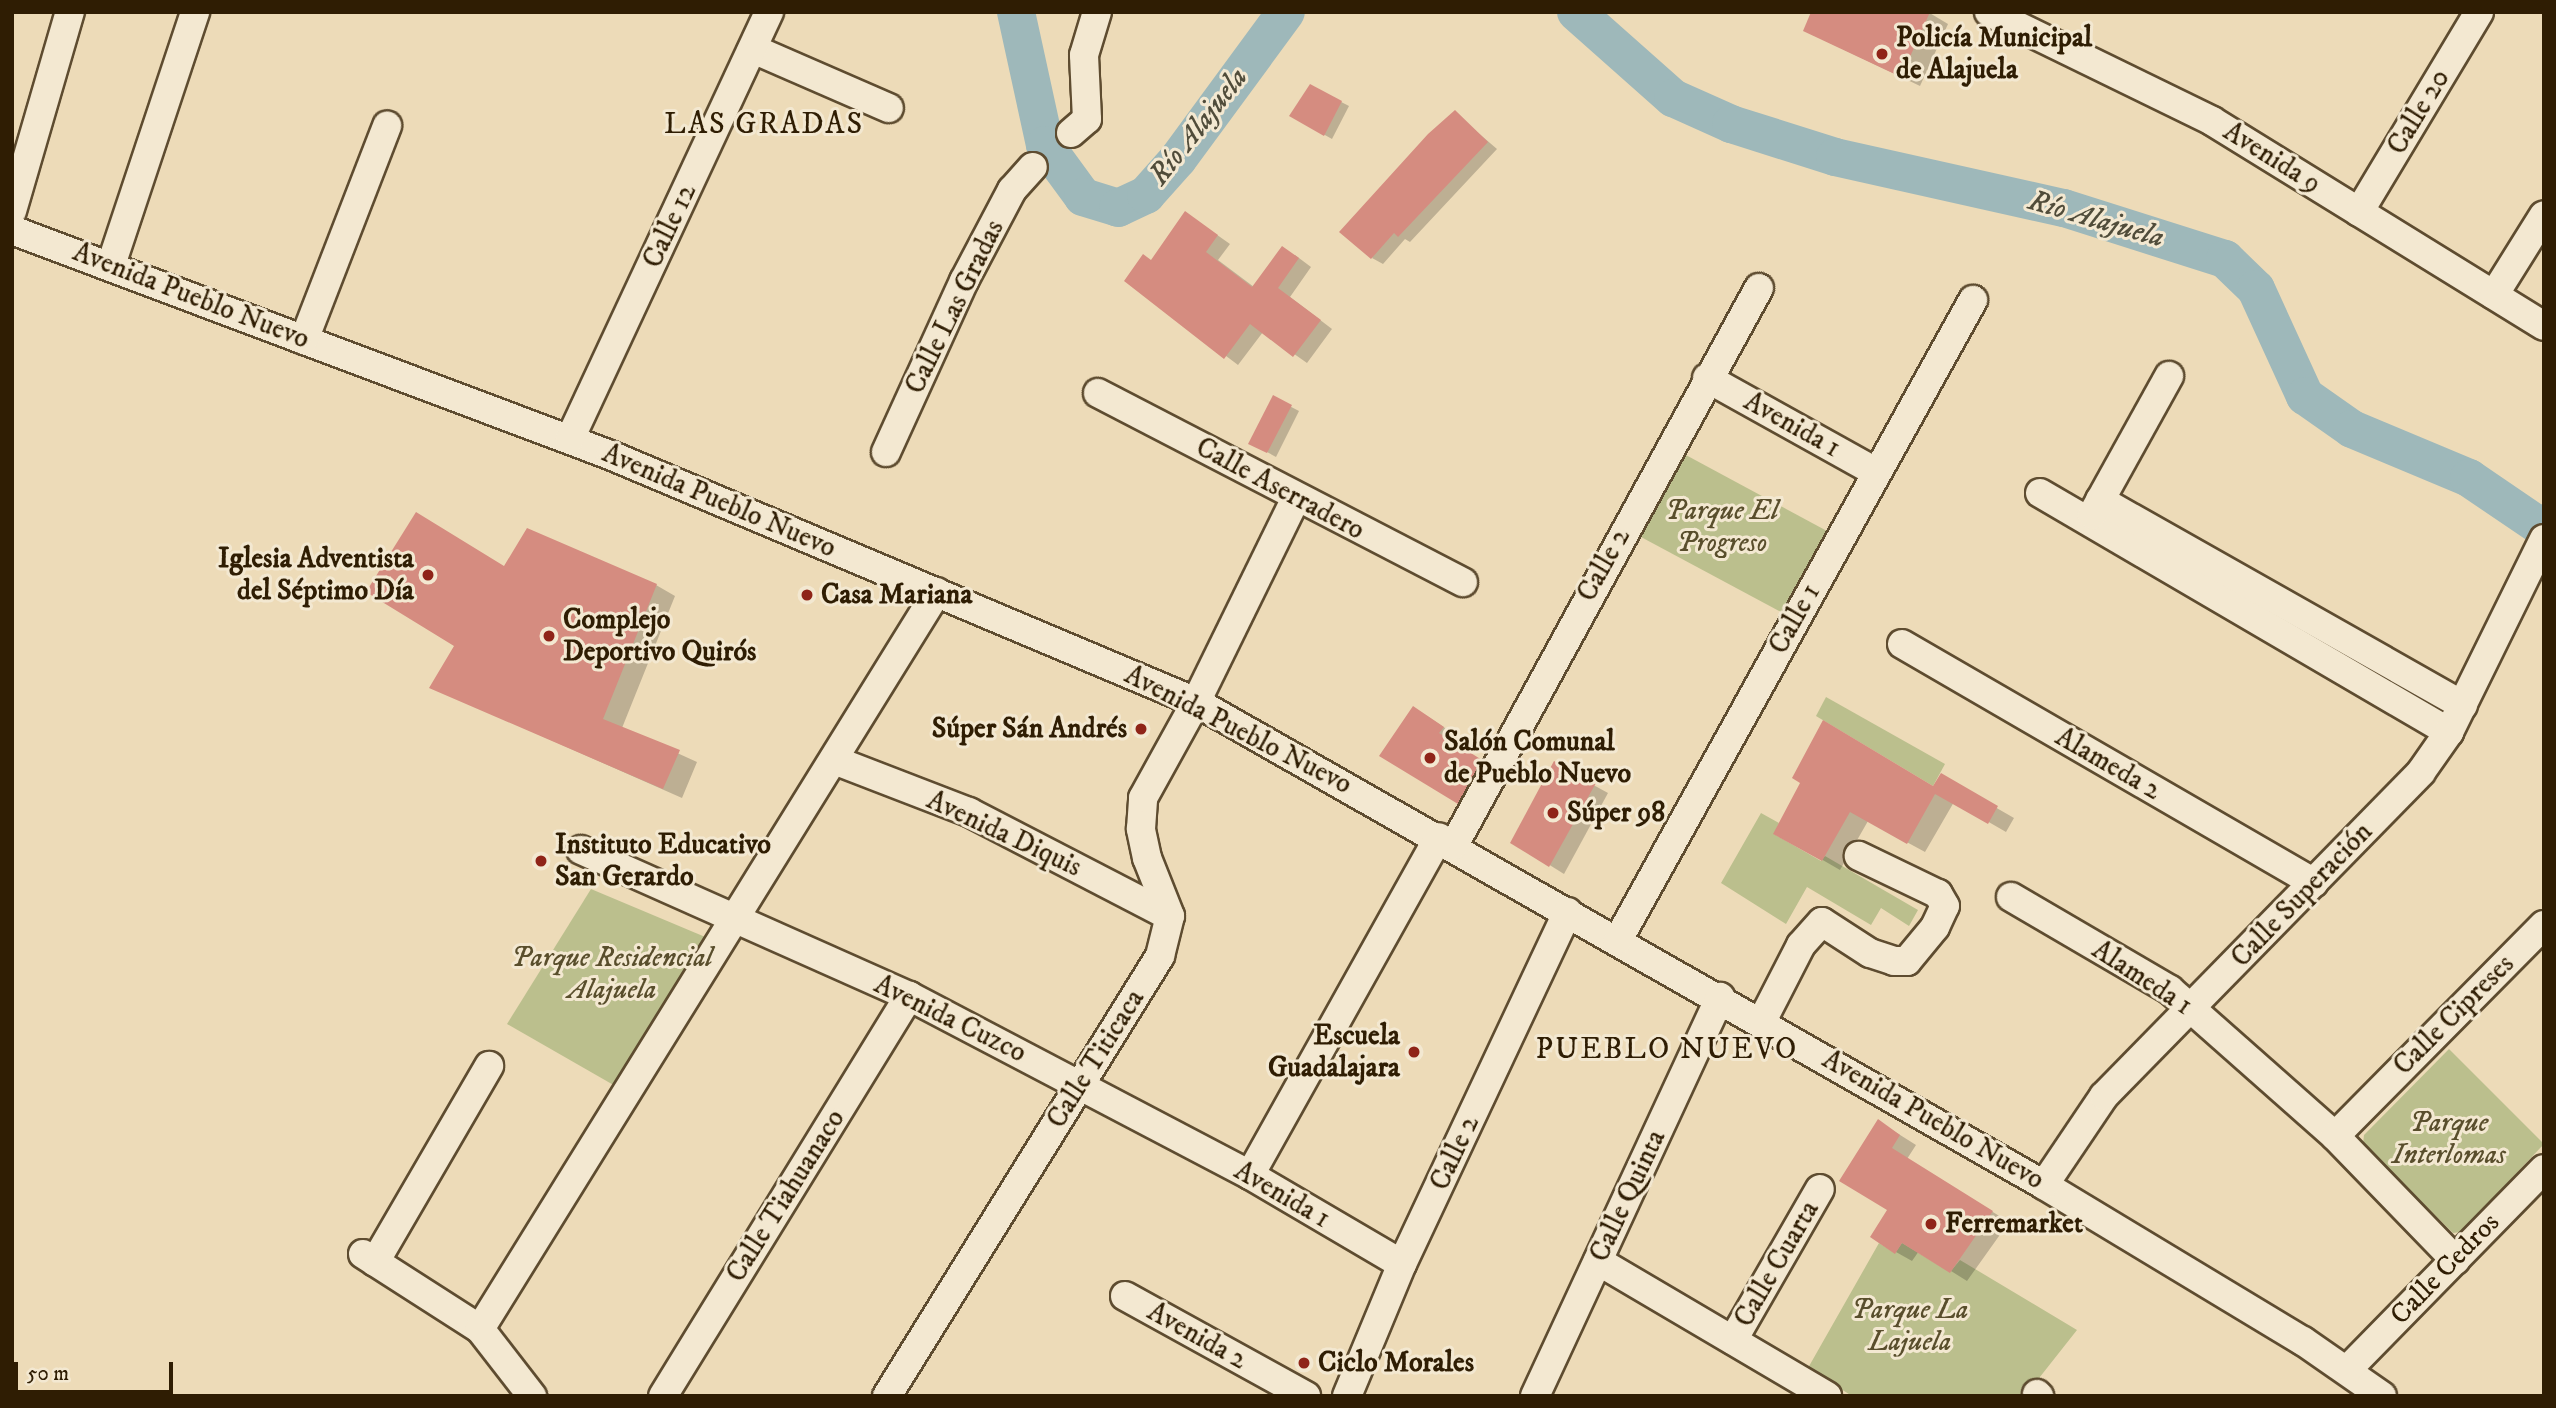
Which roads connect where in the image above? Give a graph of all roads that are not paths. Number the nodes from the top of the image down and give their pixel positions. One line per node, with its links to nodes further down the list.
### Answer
1 (69, 12): 12 (street)
2 (194, 12): 16 (street)
3 (769, 12): 7 (street, Calle 12)
4 (1097, 12): 10 (street)
5 (1989, 12): 13 (street, Avenida 9)
6 (2479, 12): 13 (street, Calle 20)
7 (753, 49): 8 (street); 25 (street, Calle 12)
8 (889, 108)
9 (387, 126): 21 (street)
10 (1079, 126)
11 (1033, 167): 26 (street, Calle Las Gradas)
12 (12, 211)
13 (2359, 212): 18 (street, Avenida 9)
14 (2544, 215): 18 (street)
15 (12, 230): 16 (street, Avenida Pueblo Nuevo)
16 (111, 265): 21 (street, Avenida Pueblo Nuevo)
17 (1759, 288): 23 (street, Calle 2)
18 (2494, 295): 20 (street, Avenida 9)
19 (1973, 300): 27 (street, Calle 1)
20 (2544, 326)
21 (304, 340): 25 (street, Avenida Pueblo Nuevo)
22 (2169, 376): 30 (street)
23 (1707, 377): 27 (street, Avenida 1); 39 (street, Calle 2)
24 (1098, 393): 29 (street, Calle Aserradero)
25 (570, 439): 33 (street, Avenida Pueblo Nuevo)
26 (886, 452)
27 (1876, 472): 48 (street, Calle 1)
28 (2040, 493): 30 (street)
29 (1296, 498): 32 (street, Calle Aserradero); 35 (street)
30 (2094, 510): 36 (street); 37 (street)
31 (2544, 539): 36 (street, Calle Superación)
32 (1463, 582)
33 (937, 592): 35 (street, Avenida Pueblo Nuevo); 38 (street)
34 (1902, 644): 42 (street, Alameda 2)
35 (1196, 702): 39 (street, Avenida Pueblo Nuevo); 45 (street)
36 (2463, 705): 37 (street, Calle Superación)
37 (2449, 732): 42 (street, Calle Superación)
38 (834, 760): 45 (street, Avenida Diquis); 46 (street)
39 (1446, 841): 44 (street, Avenida Pueblo Nuevo); 58 (street)
40 (581, 850): 46 (street, Avenida Cuzco)
41 (1859, 856): 52 (street)
42 (2314, 883): 51 (street, Calle Superación)
43 (2011, 897): 51 (street, Alameda 1)
44 (1568, 912): 48 (street, Avenida Pueblo Nuevo); 63 (street, Calle 2)
45 (1170, 916): 54 (street, Calle Titicaca)
46 (735, 919): 49 (street, Avenida Cuzco); 65 (street)
47 (2544, 925): 56 (street, Calle Cipreses)
48 (1618, 940): 50 (street, Avenida Pueblo Nuevo)
49 (909, 996): 54 (street, Avenida Cuzco); 69 (street, Calle Tiahuanaco)
50 (1720, 997): 52 (street, Avenida Pueblo Nuevo); 62 (street, Calle Quinta)
51 (2191, 1007): 56 (street, Alameda 1); 59 (street, Calle Superación)
52 (1762, 1021): 59 (street, Avenida Pueblo Nuevo)
53 (489, 1066): 65 (street)
54 (1080, 1084): 55 (street, Avenida Cuzco); 70 (street, Calle Titicaca)
55 (1161, 1128): 58 (street, Avenida 1)
56 (2335, 1136): 61 (street, Alameda 1)
57 (2544, 1169): 61 (street, Calle Cedros)
58 (1250, 1175): 63 (street, Avenida 1)
59 (2044, 1185): 67 (street, Avenida Pueblo Nuevo)
60 (1820, 1189): 66 (street, Calle Cuarta)
61 (2455, 1260): 67 (street, Calle Cedros)
62 (1598, 1261): 66 (street); 73 (street, Calle Quinta)
63 (1402, 1264): 72 (street, Calle 2)
64 (1125, 1296): 71 (street, Avenida 2)
65 (480, 1329): 68 (street)
66 (1733, 1340): 74 (street)
67 (2347, 1370): 75 (street, Avenida Pueblo Nuevo)
68 (532, 1396)
69 (663, 1396)
70 (887, 1396)
71 (1306, 1396)
72 (1347, 1396)
73 (1535, 1396)
74 (1827, 1396)
75 (2382, 1396)

